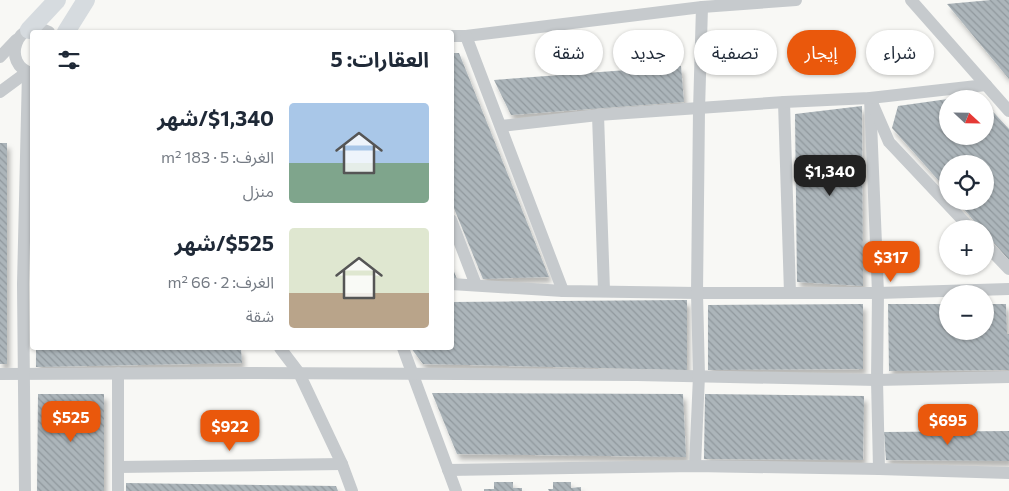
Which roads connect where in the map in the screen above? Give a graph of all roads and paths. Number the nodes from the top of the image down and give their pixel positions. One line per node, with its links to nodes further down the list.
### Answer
1 (57, 0): 6 (main road)
2 (86, 0): 7 (main road)
3 (796, 0): 5 (street)
4 (911, 0): 14 (street)
5 (702, 7): 9 (street); 18 (street)
6 (41, 30)
7 (67, 30)
8 (454, 36): 9 (street)
9 (466, 36): 21 (street)
10 (30, 39): 12 (street)
11 (30, 39): 13 (street)
12 (0, 57)
13 (29, 73): 15 (street); 26 (street)
14 (986, 85): 16 (street); 19 (street)
15 (0, 92)
16 (870, 98): 17 (street); 22 (street); 34 (street)
17 (784, 102): 18 (street); 33 (street)
18 (699, 110): 20 (street); 32 (street)
19 (1009, 112)
20 (598, 116): 21 (street); 30 (street)
21 (501, 126): 31 (street)
22 (963, 220)
23 (454, 228): 28 (street)
24 (994, 253): 25 (street)
25 (1009, 269)
26 (28, 284): 40 (street)
27 (454, 284): 28 (street)
28 (476, 285): 31 (street)
29 (1009, 289): 34 (street)
30 (604, 290): 31 (street); 32 (street)
31 (563, 291)
32 (698, 293): 33 (street); 42 (street)
33 (790, 293): 34 (street)
34 (878, 293): 44 (street)
35 (282, 350): 38 (street)
36 (404, 350): 41 (street)
37 (118, 372): 38 (street); 40 (street); 47 (street)
38 (299, 373): 41 (street); 45 (street)
39 (0, 374): 40 (street)
40 (25, 374): 51 (street)
41 (413, 374): 42 (street); 49 (street)
42 (699, 376): 44 (street); 46 (street)
43 (1009, 377): 44 (street)
44 (877, 380): 48 (street)
45 (342, 464): 47 (street); 53 (street)
46 (695, 466): 48 (street); 49 (street)
47 (118, 467): 52 (street)
48 (879, 468): 50 (street)
49 (448, 470): 54 (street)
50 (1009, 473)
51 (25, 491)
52 (118, 491)
53 (352, 491)
54 (456, 491)

